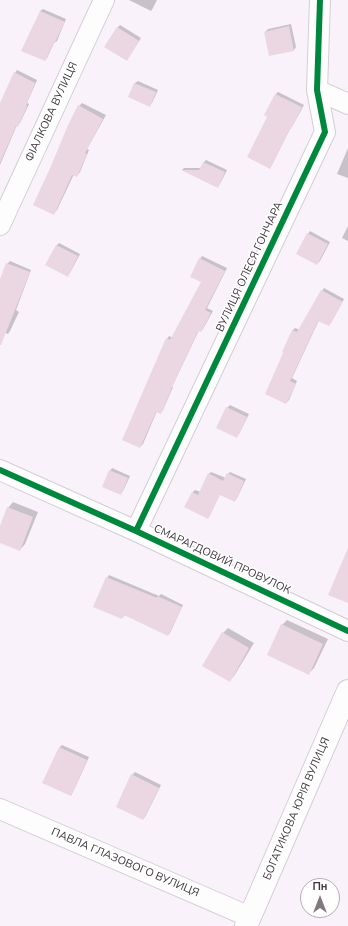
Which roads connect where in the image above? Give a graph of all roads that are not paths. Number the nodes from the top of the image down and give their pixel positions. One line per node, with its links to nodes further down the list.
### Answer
1 (104, 0): 5 (street, ФІАЛКОВА ВУЛИЦЯ)
2 (320, 0): 3 (street, ВУЛИЦЯ ОЛЕСЯ ГОНЧАРА)
3 (317, 90): 4 (street); 7 (street, ВУЛИЦЯ ОЛЕСЯ ГОНЧАРА)
4 (348, 104)
5 (0, 224)
6 (0, 470): 7 (street, СМАРАГДОВИЙ ПРОВУЛОК)
7 (136, 531): 8 (street, СМАРАГДОВИЙ ПРОВУЛОК)
8 (348, 631)
9 (348, 691): 11 (street, БОГАТИКОВА ЮРІЯ ВУЛИЦЯ)
10 (0, 809): 11 (street, ПАВЛА ГЛАЗОВОГО ВУЛИЦЯ)
11 (248, 922)

